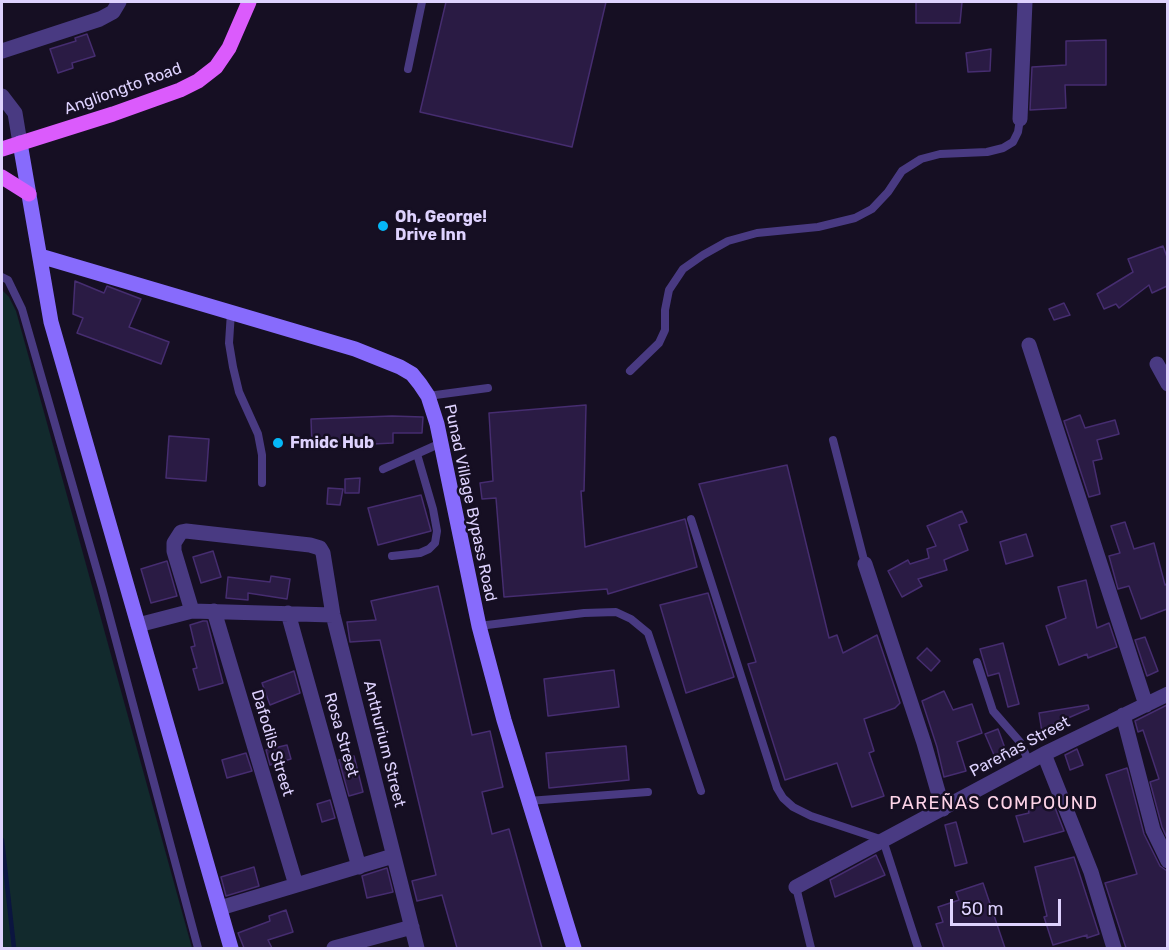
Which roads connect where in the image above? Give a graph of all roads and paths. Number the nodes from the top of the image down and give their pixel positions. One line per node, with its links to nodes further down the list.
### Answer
1 (118, 2): 5 (street)
2 (249, 2): 9 (main road, Angliongto Road)
3 (422, 2): 6 (lane)
4 (1025, 2): 8 (street)
5 (2, 51)
6 (408, 69)
7 (2, 96): 9 (street)
8 (1020, 119): 18 (lane)
9 (20, 143): 10 (main road, Angliongto Road); 12 (main road)
10 (2, 149)
11 (2, 177): 12 (main road)
12 (29, 194): 13 (main road)
13 (40, 256): 15 (main road, Punad Village Bypass Road); 34 (main road)
14 (2, 277): 54 (lane)
15 (231, 312): 21 (main road, Punad Village Bypass Road); 26 (lane)
16 (1029, 345): 38 (street)
17 (1157, 364): 19 (street)
18 (630, 371)
19 (1167, 384)
20 (488, 388): 21 (lane)
21 (428, 396): 23 (main road, Punad Village Bypass Road)
22 (833, 440): 29 (lane)
23 (441, 443): 24 (lane); 35 (main road, Punad Village Bypass Road)
24 (417, 454): 25 (lane); 28 (lane)
25 (383, 469)
26 (262, 483)
27 (692, 519): 46 (lane)
28 (392, 556)
29 (865, 564): 45 (street)
30 (192, 611): 31 (street); 33 (street, Anthurium Street); 34 (street)
31 (214, 611): 32 (street); 50 (street, Dafodils Street)
32 (288, 613): 33 (street); 49 (street, Rosa Street)
33 (333, 615): 47 (street, Anthurium Street)
34 (138, 625): 52 (main road)
35 (479, 626): 42 (lane); 44 (main road, Punad Village Bypass Road)
36 (977, 662): 41 (lane)
37 (1167, 694): 38 (street, Pareñas Street)
38 (1146, 705): 39 (street, Pareñas Street)
39 (1123, 715): 40 (street, Pareñas Street); 48 (street)
40 (1044, 754): 41 (street, Pareñas Street); 61 (street)
41 (1029, 762): 45 (street, Pareñas Street)
42 (701, 790)
43 (648, 792): 44 (lane)
44 (528, 801): 58 (main road, Punad Village Bypass Road)
45 (943, 809): 46 (street, Pareñas Street)
46 (883, 840): 51 (street, Pareñas Street); 60 (lane)
47 (393, 856): 49 (street); 53 (street, Anthurium Street)
48 (1167, 861)
49 (359, 867): 50 (street)
50 (296, 885): 52 (street)
51 (796, 886): 59 (lane)
52 (220, 908): 55 (main road)
53 (412, 927): 56 (street); 57 (street, Anthurium Street)
54 (198, 948)
55 (231, 948)
56 (334, 948)
57 (417, 948)
58 (574, 948)
59 (811, 948)
60 (918, 948)
61 (1114, 948)

